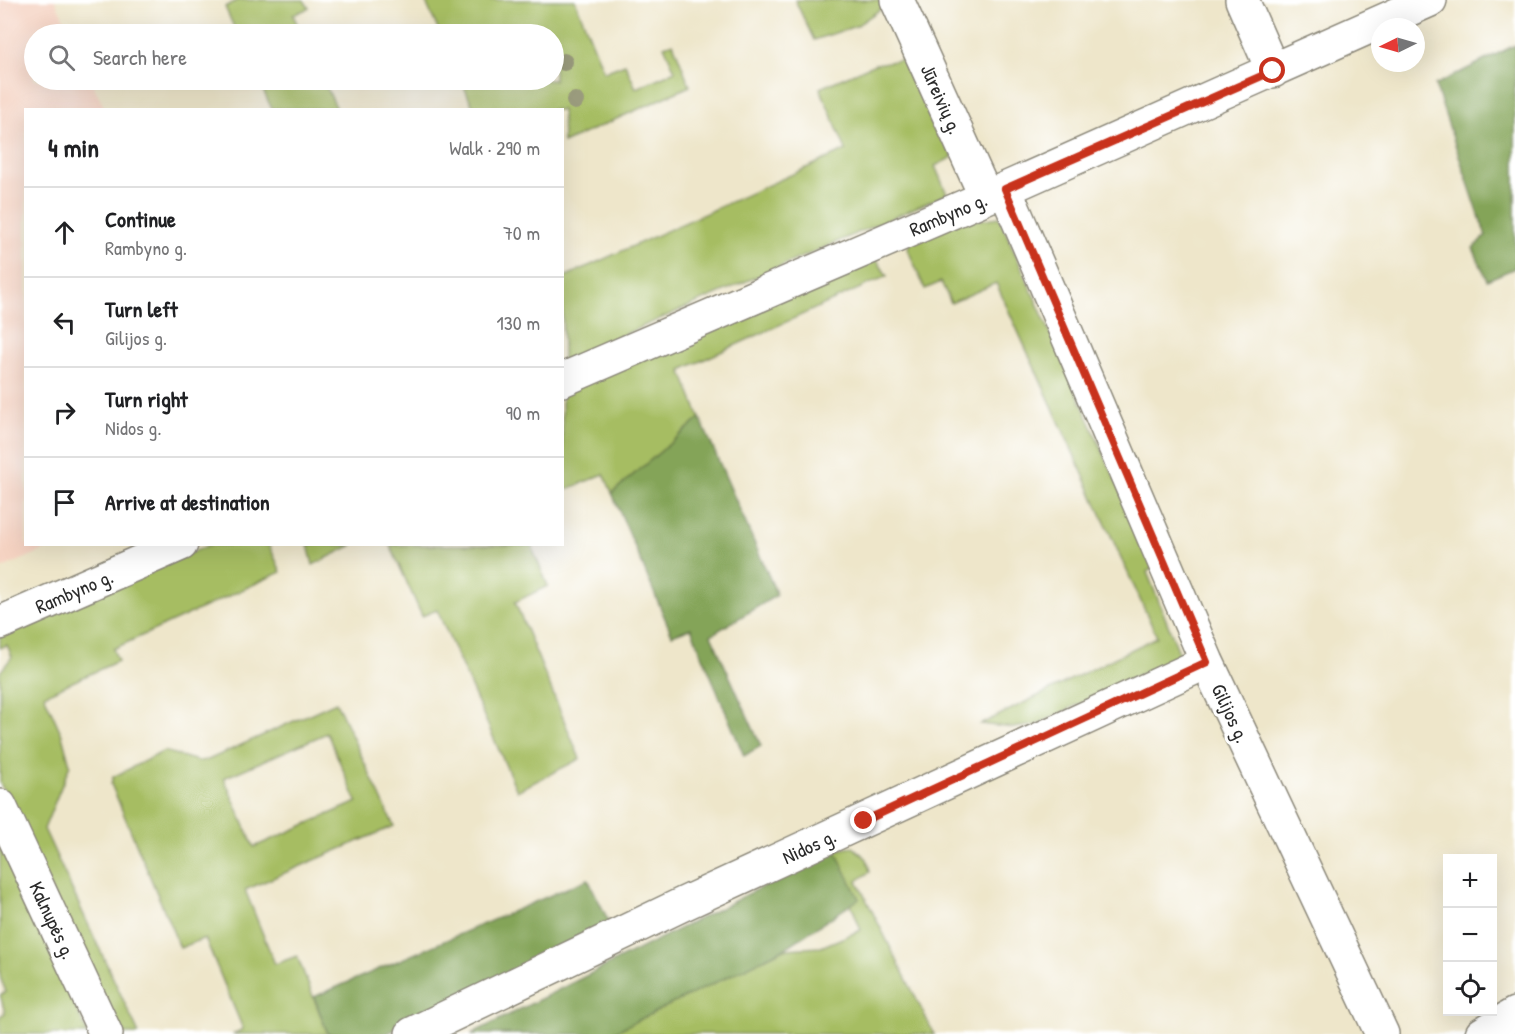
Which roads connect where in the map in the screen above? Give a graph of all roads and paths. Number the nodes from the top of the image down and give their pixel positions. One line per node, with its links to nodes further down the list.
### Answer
1 (897, 0): 5 (street, Jūreivių g.)
2 (1242, 0): 4 (street)
3 (1430, 0): 4 (street, Rambyno g.)
4 (1273, 71): 5 (street, Rambyno g.)
5 (995, 193): 6 (street, Rambyno g.); 9 (street, Gilijos g.)
6 (564, 379)
7 (176, 546): 8 (street, Rambyno g.)
8 (0, 623)
9 (1207, 662): 13 (street, Nidos g.); 14 (street, Gilijos g.)
10 (0, 806): 12 (street, Kalnupės g.)
11 (1515, 1014): 15 (street)
12 (106, 1034)
13 (412, 1034)
14 (1382, 1034)
15 (1482, 1034)

